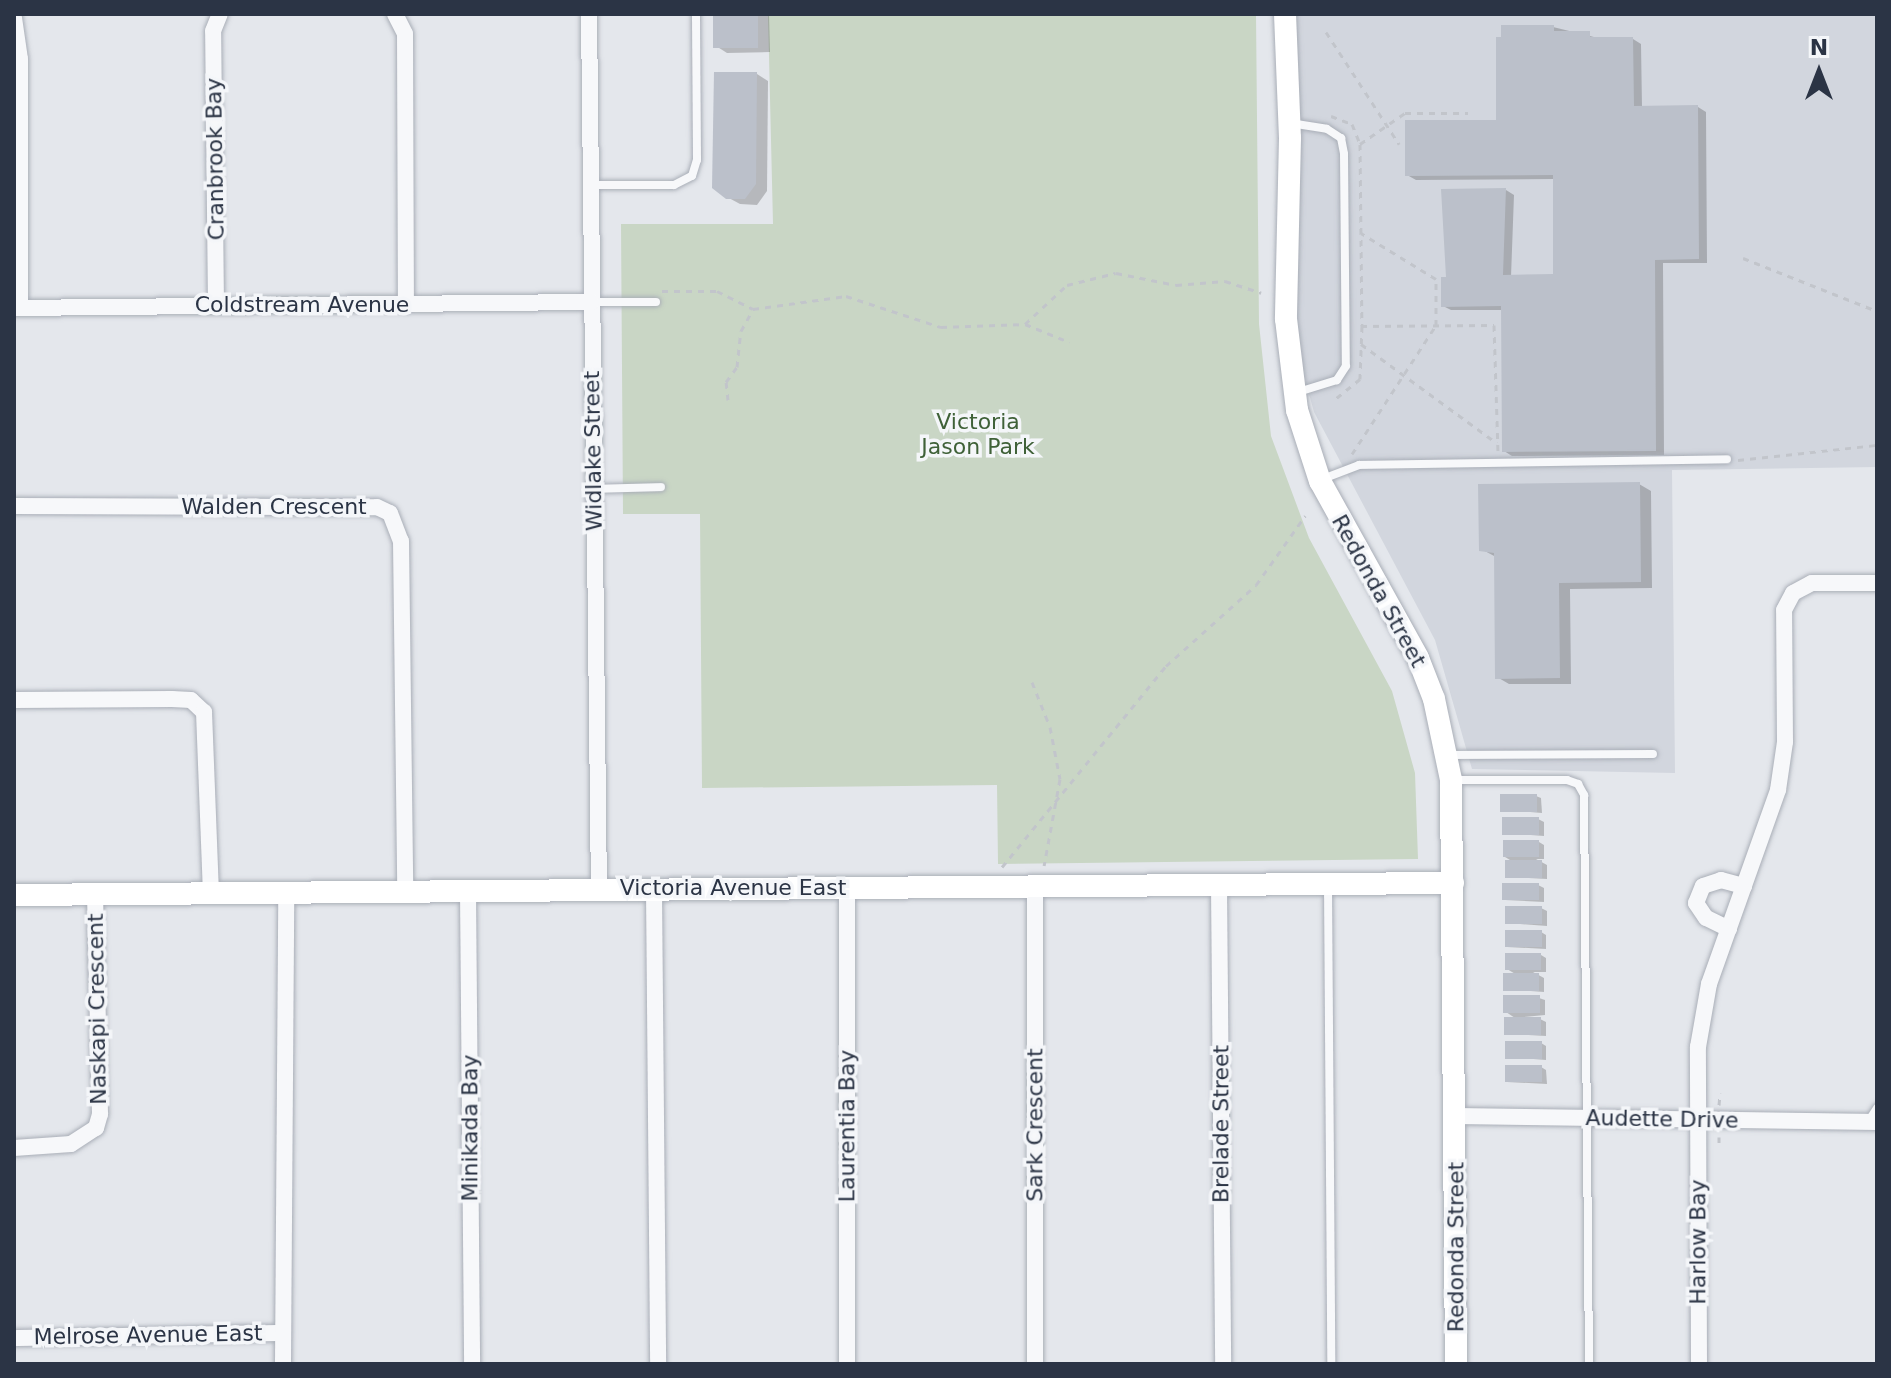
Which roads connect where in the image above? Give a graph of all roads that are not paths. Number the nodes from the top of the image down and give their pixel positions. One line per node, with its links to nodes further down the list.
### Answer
1 (220, 14): 12 (street, Cranbrook Bay)
2 (395, 14): 11 (street)
3 (589, 14): 8 (street, Widlake Street)
4 (696, 14): 8 (lane)
5 (1285, 14): 7 (street, Redonda Street)
6 (14, 18): 13 (street)
7 (1289, 123): 14 (street, Redonda Street); 14 (lane)
8 (590, 185): 9 (street, Widlake Street)
9 (591, 302): 10 (lane); 11 (street, Coldstream Avenue); 18 (street, Widlake Street)
10 (656, 302)
11 (406, 305): 12 (street, Coldstream Avenue)
12 (216, 306): 13 (street, Coldstream Avenue)
13 (17, 308)
14 (1293, 394): 16 (street, Redonda Street)
15 (1727, 459): 16 (lane)
16 (1320, 481): 23 (street, Redonda Street)
17 (661, 487): 18 (lane)
18 (594, 489): 31 (street, Widlake Street)
19 (14, 506): 35 (street, Walden Crescent)
20 (1877, 583): 29 (street, Harlow Bay)
21 (14, 700): 34 (street)
22 (1653, 754): 23 (lane)
23 (1447, 755): 24 (street, Redonda Street)
24 (1451, 780): 26 (street, Redonda Street); 41 (lane)
25 (1039, 876): 28 (street, Victoria Avenue East); 30 (street, Victoria Avenue East); 51 (street, Sark Crescent)
26 (1453, 883): 27 (street, Victoria Avenue East); 40 (street, Redonda Street)
27 (1328, 884): 28 (street, Victoria Avenue East); 53 (lane)
28 (1219, 885): 52 (street, Brelade Street)
29 (1744, 886): 39 (street, Harlow Bay); 39 (street)
30 (847, 887): 32 (street, Victoria Avenue East); 50 (street, Laurentia Bay)
31 (599, 889): 32 (street, Victoria Avenue East); 33 (street, Victoria Avenue East)
32 (654, 889): 49 (street)
33 (468, 892): 35 (street, Victoria Avenue East); 48 (street, Minikada Bay)
34 (211, 893): 36 (street, Victoria Avenue East); 38 (street, Victoria Avenue East)
35 (405, 893): 36 (street, Victoria Avenue East)
36 (286, 894): 45 (street)
37 (14, 895): 38 (street, Victoria Avenue East)
38 (95, 897): 44 (street, Naskapi Crescent)
39 (1729, 929): 43 (street, Harlow Bay)
40 (1456, 1116): 41 (street, Audette Drive); 54 (street, Redonda Street)
41 (1587, 1117): 43 (street, Audette Drive); 55 (lane)
42 (1874, 1118): 43 (street, Audette Drive)
43 (1697, 1120): 56 (street, Harlow Bay)
44 (14, 1148)
45 (282, 1333): 46 (street, Melrose Avenue East); 47 (street)
46 (14, 1338)
47 (283, 1364)
48 (472, 1364)
49 (658, 1364)
50 (847, 1364)
51 (1035, 1364)
52 (1223, 1364)
53 (1331, 1364)
54 (1456, 1364)
55 (1589, 1364)
56 (1699, 1364)

